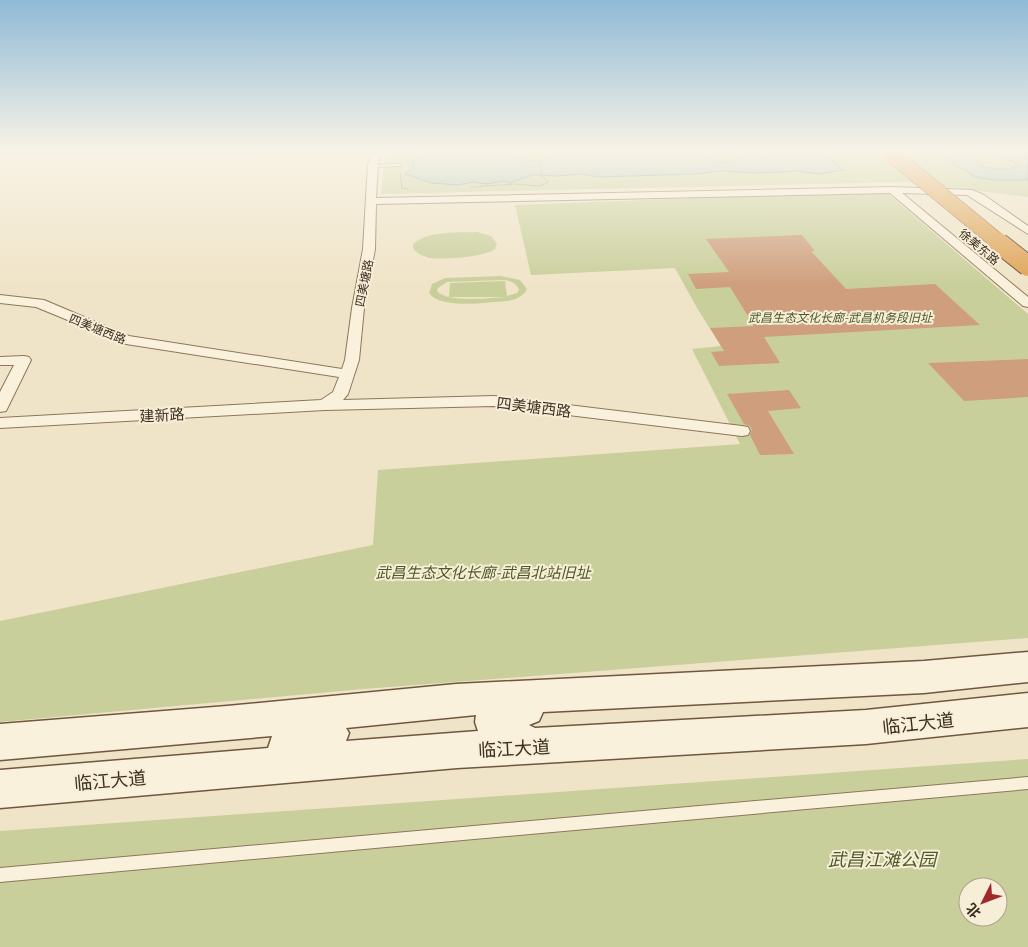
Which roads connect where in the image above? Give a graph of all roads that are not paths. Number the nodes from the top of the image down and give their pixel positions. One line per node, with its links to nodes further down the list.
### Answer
1 (372, 196): 7 (street, 四美塘路)
2 (601, 196): 7 (street)
3 (904, 196): 12 (street, 徐美东路)
4 (943, 196): 10 (highway, bridge)
5 (957, 196): 9 (highway)
6 (978, 196): 8 (street)
7 (372, 201): 14 (street, 四美塘路)
8 (1028, 231)
9 (1028, 254)
10 (1028, 266)
11 (0, 299): 14 (street, 四美塘西路)
12 (1028, 304)
13 (0, 362): 16 (street)
14 (347, 374): 15 (street, 四美塘路)
15 (325, 405): 17 (street, 建新路); 18 (street, 四美塘西路)
16 (0, 407)
17 (0, 423)
18 (742, 431)
19 (1028, 666): 20 (main road)
20 (647, 690): 22 (main road); 24 (main road)
21 (1028, 710): 24 (main road, 临江大道)
22 (313, 714): 23 (main road); 25 (main road)
23 (0, 742)
24 (536, 746): 25 (main road, 临江大道)
25 (209, 771): 27 (main road, 临江大道)
26 (1028, 782): 28 (lane)
27 (0, 789)
28 (0, 875)

